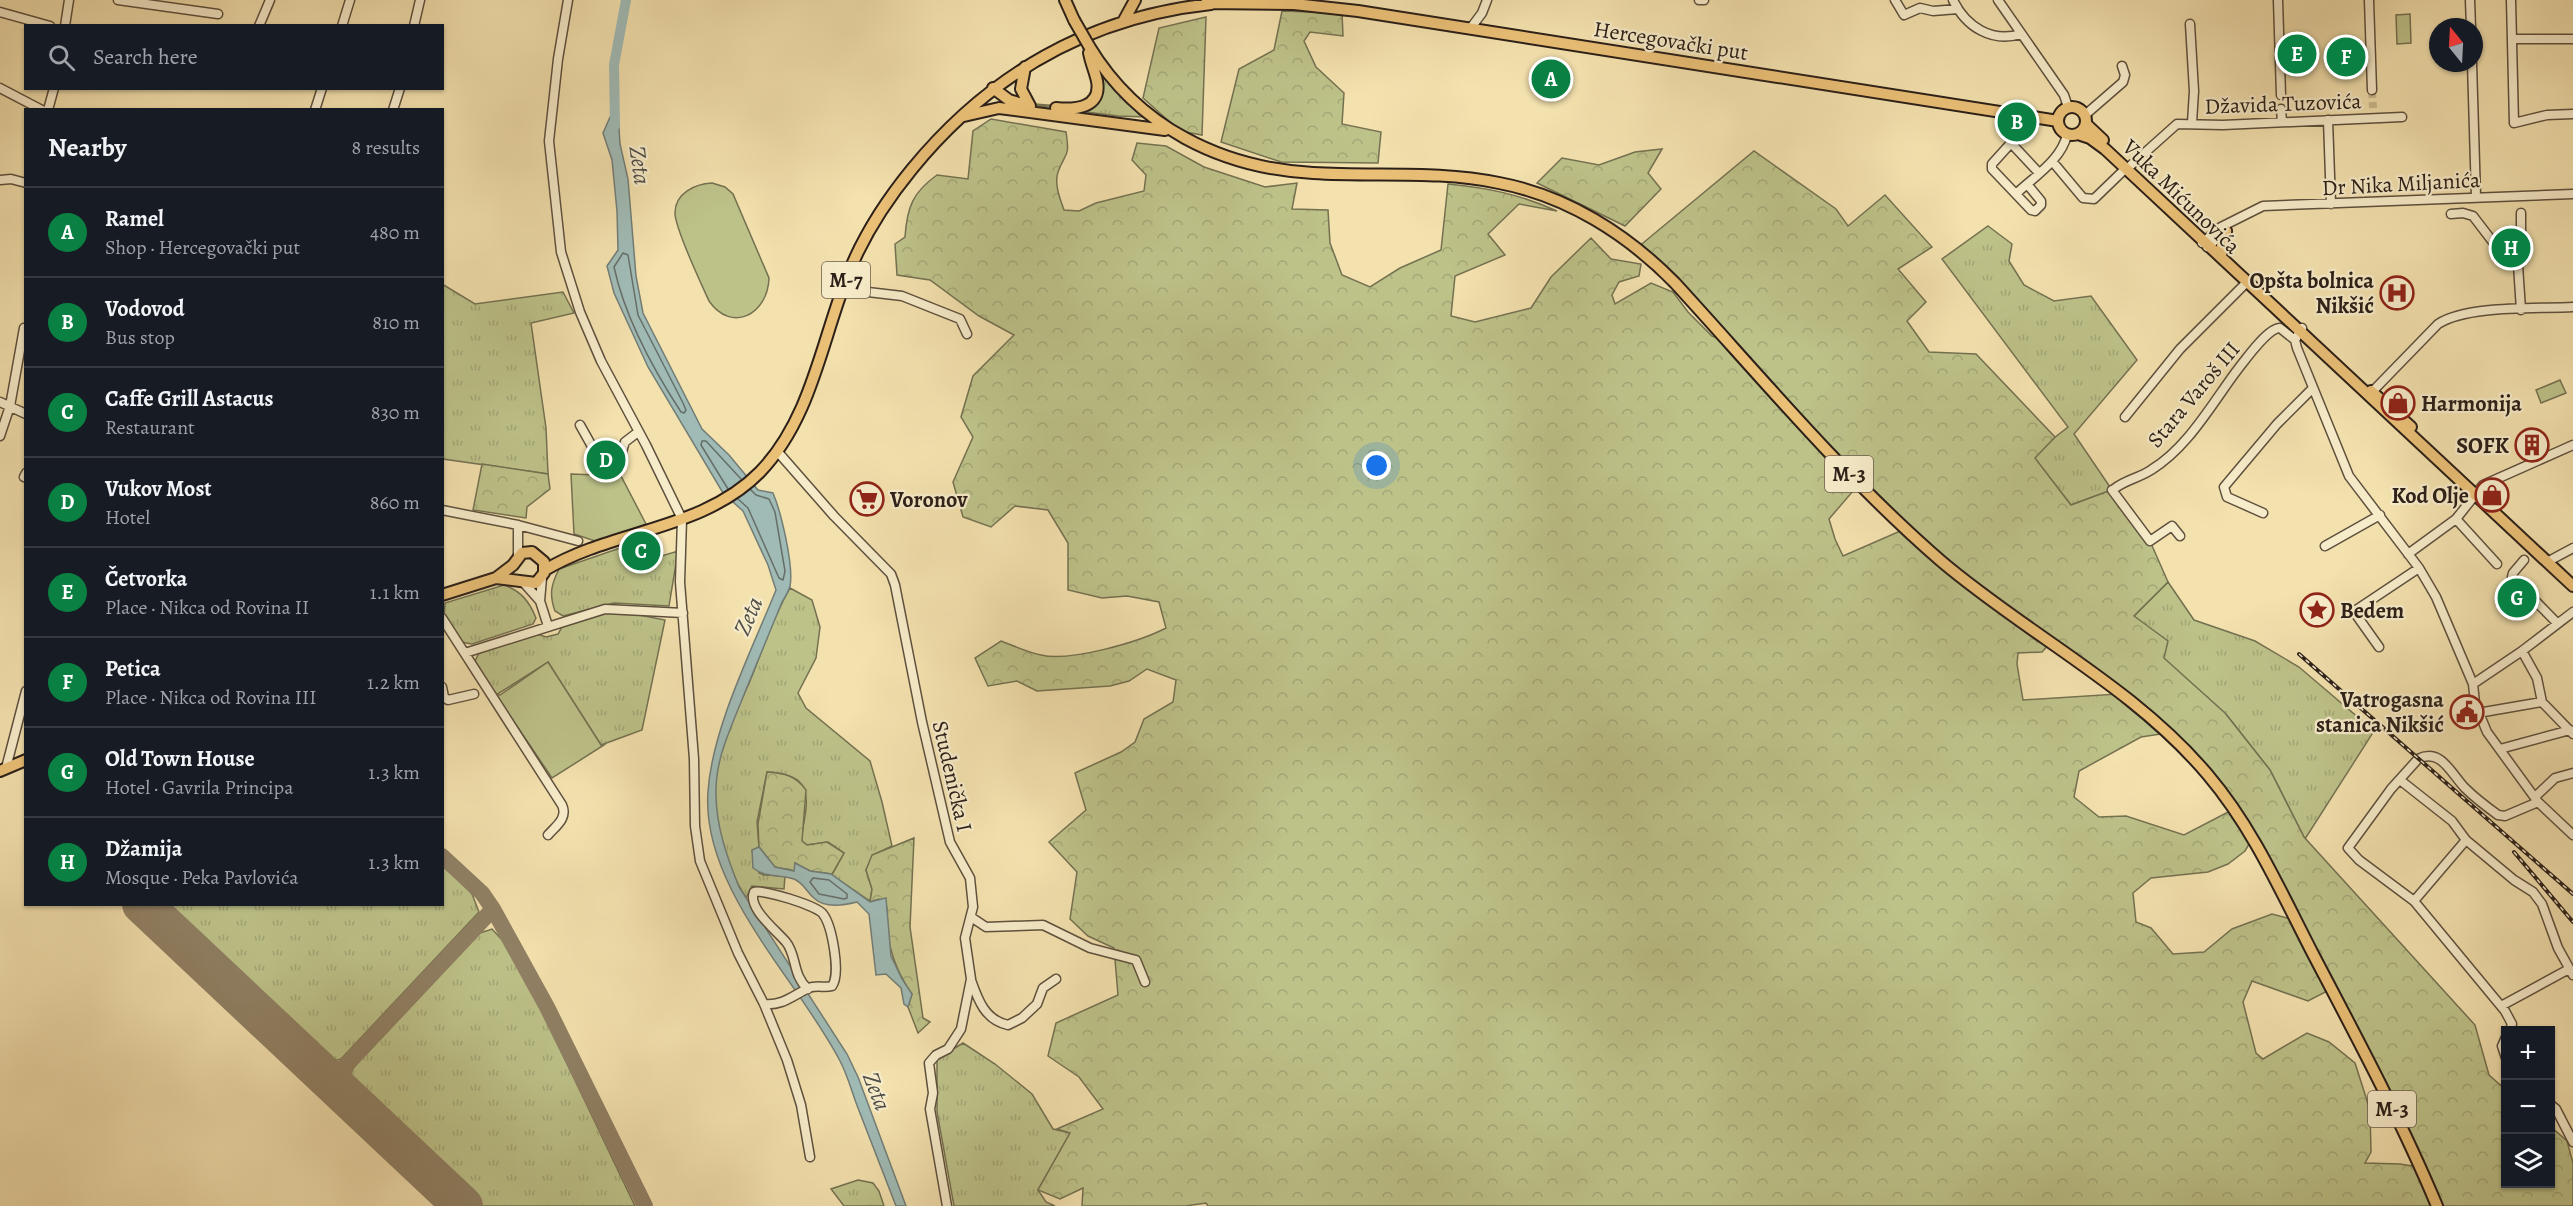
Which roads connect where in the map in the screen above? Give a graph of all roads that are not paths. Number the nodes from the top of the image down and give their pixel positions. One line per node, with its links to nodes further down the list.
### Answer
1 (69, 0): 29 (street)
2 (118, 0): 25 (street)
3 (270, 0): 30 (street)
4 (350, 0): 31 (street)
5 (420, 0): 32 (street)
6 (568, 0): 102 (street)
7 (1135, 0): 27 (main road)
8 (1194, 0): 21 (main road)
9 (1487, 0): 34 (street)
10 (1699, 0): 11 (street)
11 (1704, 0)
12 (1895, 0): 23 (street)
13 (1953, 0): 23 (street)
14 (1998, 0): 35 (street)
15 (2278, 0): 48 (street)
16 (2369, 0): 47 (street)
17 (2470, 0): 26 (street)
18 (2511, 0): 36 (street)
19 (1244, 1): 21 (main road, Hercegovački put); 34 (main road, Hercegovački put)
20 (1067, 2): 38 (main road, M-3, bridge)
21 (1211, 4): 22 (main road)
22 (1158, 7): 27 (main road, M-7)
23 (1958, 9): 35 (street)
24 (0, 12): 28 (street)
25 (218, 14)
26 (2471, 18)
27 (1123, 22): 40 (main road, M-7)
28 (43, 24)
29 (65, 24)
30 (259, 24)
31 (343, 24)
32 (414, 24)
33 (2190, 24): 67 (street, Džavida Tuzovića)
34 (1470, 29): 58 (main road, Hercegovački put)
35 (2021, 34): 50 (street)
36 (2512, 39): 37 (street); 59 (street)
37 (2573, 39)
38 (1089, 46): 49 (main road); 68 (main road, M-3)
39 (2122, 66): 63 (street)
40 (1025, 67): 43 (main road, M-7); 49 (main road)
41 (2472, 72): 79 (street)
42 (0, 88): 51 (street)
43 (993, 88): 49 (main road); 55 (main road); 61 (main road, M-7)
44 (53, 90): 52 (street)
45 (321, 90): 53 (street)
46 (399, 90): 54 (street)
47 (2372, 90)
48 (2281, 94)
49 (1030, 106)
50 (2068, 107): 63 (main road); 65 (main road)
51 (38, 108)
52 (49, 108)
53 (316, 108)
54 (394, 108)
55 (999, 108): 61 (main road); 68 (main road)
56 (2373, 108): 62 (street)
57 (2282, 109): 66 (street)
58 (2003, 114): 65 (main road, Hercegovački put); 70 (street)
59 (2573, 114)
60 (2402, 117): 62 (street, Džavida Tuzovića)
61 (959, 118): 88 (main road, M-7)
62 (2373, 118): 64 (street, Džavida Tuzovića)
63 (2085, 120): 69 (main road); 72 (main road, Vuka Mićunovića)
64 (2328, 120): 66 (street, Džavida Tuzovića); 80 (street)
65 (2058, 121): 69 (main road)
66 (2282, 122): 67 (street, Džavida Tuzovića)
67 (2192, 123): 72 (street)
68 (1168, 130): 171 (main road, M-3)
69 (2073, 134): 71 (street); 72 (main road, Vuka Mićunovića)
70 (2011, 143): 73 (street); 77 (street)
71 (2052, 161): 72 (street); 73 (street)
72 (2127, 167): 85 (main road, Vuka Mićunovića)
73 (2039, 173): 76 (street)
74 (0, 180): 75 (street)
75 (24, 182)
76 (2027, 184): 77 (street); 77 (street)
77 (2017, 193)
78 (2573, 194): 79 (street, Dr Nika Miljanića)
79 (2476, 197): 80 (street, Dr Nika Miljanića)
80 (2331, 204): 83 (street, Dr Nika Miljanića)
81 (2521, 213): 87 (street)
82 (2451, 214): 87 (street)
83 (2234, 220): 84 (street, Dr Nika Miljanića); 85 (street, Dr Nika Miljanića)
84 (2226, 231): 85 (street, Dr Nika Miljanića); 86 (main road)
85 (2207, 242): 86 (main road, Vuka Mićunovića); 89 (main road, Vuka Mićunovića)
86 (2222, 252): 93 (main road, Vuka Mićunovića)
87 (2518, 265): 91 (street)
88 (844, 283): 94 (street); 105 (main road, M-7)
89 (2246, 283): 93 (main road, Vuka Mićunovića); 100 (street)
90 (2573, 307): 91 (street)
91 (2521, 310): 96 (street)
92 (24, 328): 98 (street)
93 (2299, 333): 95 (street); 96 (main road, Vuka Mićunovića); 113 (street, Stara Varoš III)
94 (967, 334)
95 (2312, 389): 108 (street); 109 (street)
96 (2370, 394): 106 (main road, Vuka Mićunovića)
97 (0, 402): 98 (street)
98 (10, 406): 99 (street); 103 (street)
99 (24, 413)
100 (2124, 417)
101 (580, 425): 102 (street)
102 (638, 432): 110 (street)
103 (0, 436)
104 (2573, 445): 106 (street)
105 (777, 451): 110 (main road, M-7); 158 (street, Studenička I)
106 (2475, 492): 111 (street); 123 (main road, Vuka Mićunovića)
107 (444, 510): 112 (street)
108 (2263, 513)
109 (2379, 515): 116 (street); 118 (street)
110 (682, 519): 120 (main road, M-7); 134 (street)
111 (2456, 519): 118 (street); 124 (street)
112 (518, 525): 114 (street); 115 (street)
113 (2180, 536)
114 (519, 537): 119 (street); 121 (street)
115 (578, 541)
116 (2325, 546)
117 (2573, 548): 123 (street)
118 (2409, 554): 125 (street)
119 (536, 555): 120 (main road, M-7); 121 (main road, M-7); 126 (main road)
120 (568, 556): 126 (main road, M-7)
121 (516, 560): 128 (main road, M-7); 129 (main road)
122 (2524, 560): 136 (street)
123 (2550, 560): 127 (main road, Vuka Mićunovića); 130 (main road, Vuka Mićunovića)
124 (2497, 564)
125 (2419, 568): 138 (street); 141 (street)
126 (543, 574): 129 (main road, M-7); 132 (street)
127 (2573, 577)
128 (496, 578): 129 (main road, M-7); 131 (main road, M-7)
129 (521, 581): 132 (street)
130 (2573, 586)
131 (444, 594)
132 (540, 602): 137 (street)
133 (2573, 612): 136 (street)
134 (683, 613): 137 (street); 164 (street)
135 (444, 621): 140 (street)
136 (2557, 623): 139 (street)
137 (548, 626): 140 (street)
138 (2379, 647)
139 (2522, 651): 141 (street); 145 (street)
140 (465, 653): 154 (street)
141 (2473, 684): 146 (street)
142 (474, 694): 143 (street)
143 (444, 697)
144 (24, 698): 150 (street)
145 (2542, 702): 146 (street); 147 (street)
146 (2478, 713): 148 (street)
147 (2571, 732): 148 (street)
148 (2500, 749): 153 (street)
149 (24, 761): 150 (main road)
150 (3, 770)
151 (2573, 772): 153 (street)
152 (2400, 780): 153 (street); 156 (street); 157 (street)
153 (2537, 799): 155 (street)
154 (548, 835)
155 (2573, 835)
156 (2466, 840): 157 (street); 159 (street)
157 (2414, 901): 165 (street)
158 (971, 917): 161 (street, Studenička I); 162 (street)
159 (2571, 972): 165 (street)
160 (1056, 979): 161 (street)
161 (971, 980): 170 (street, Studenička I)
162 (1145, 982)
163 (807, 989): 163 (street); 164 (street)
164 (764, 1004): 169 (street)
165 (2500, 1006): 166 (street)
166 (2511, 1026)
167 (2555, 1108): 168 (street)
168 (2573, 1142)
169 (810, 1157)
170 (947, 1206)
171 (2437, 1206)

